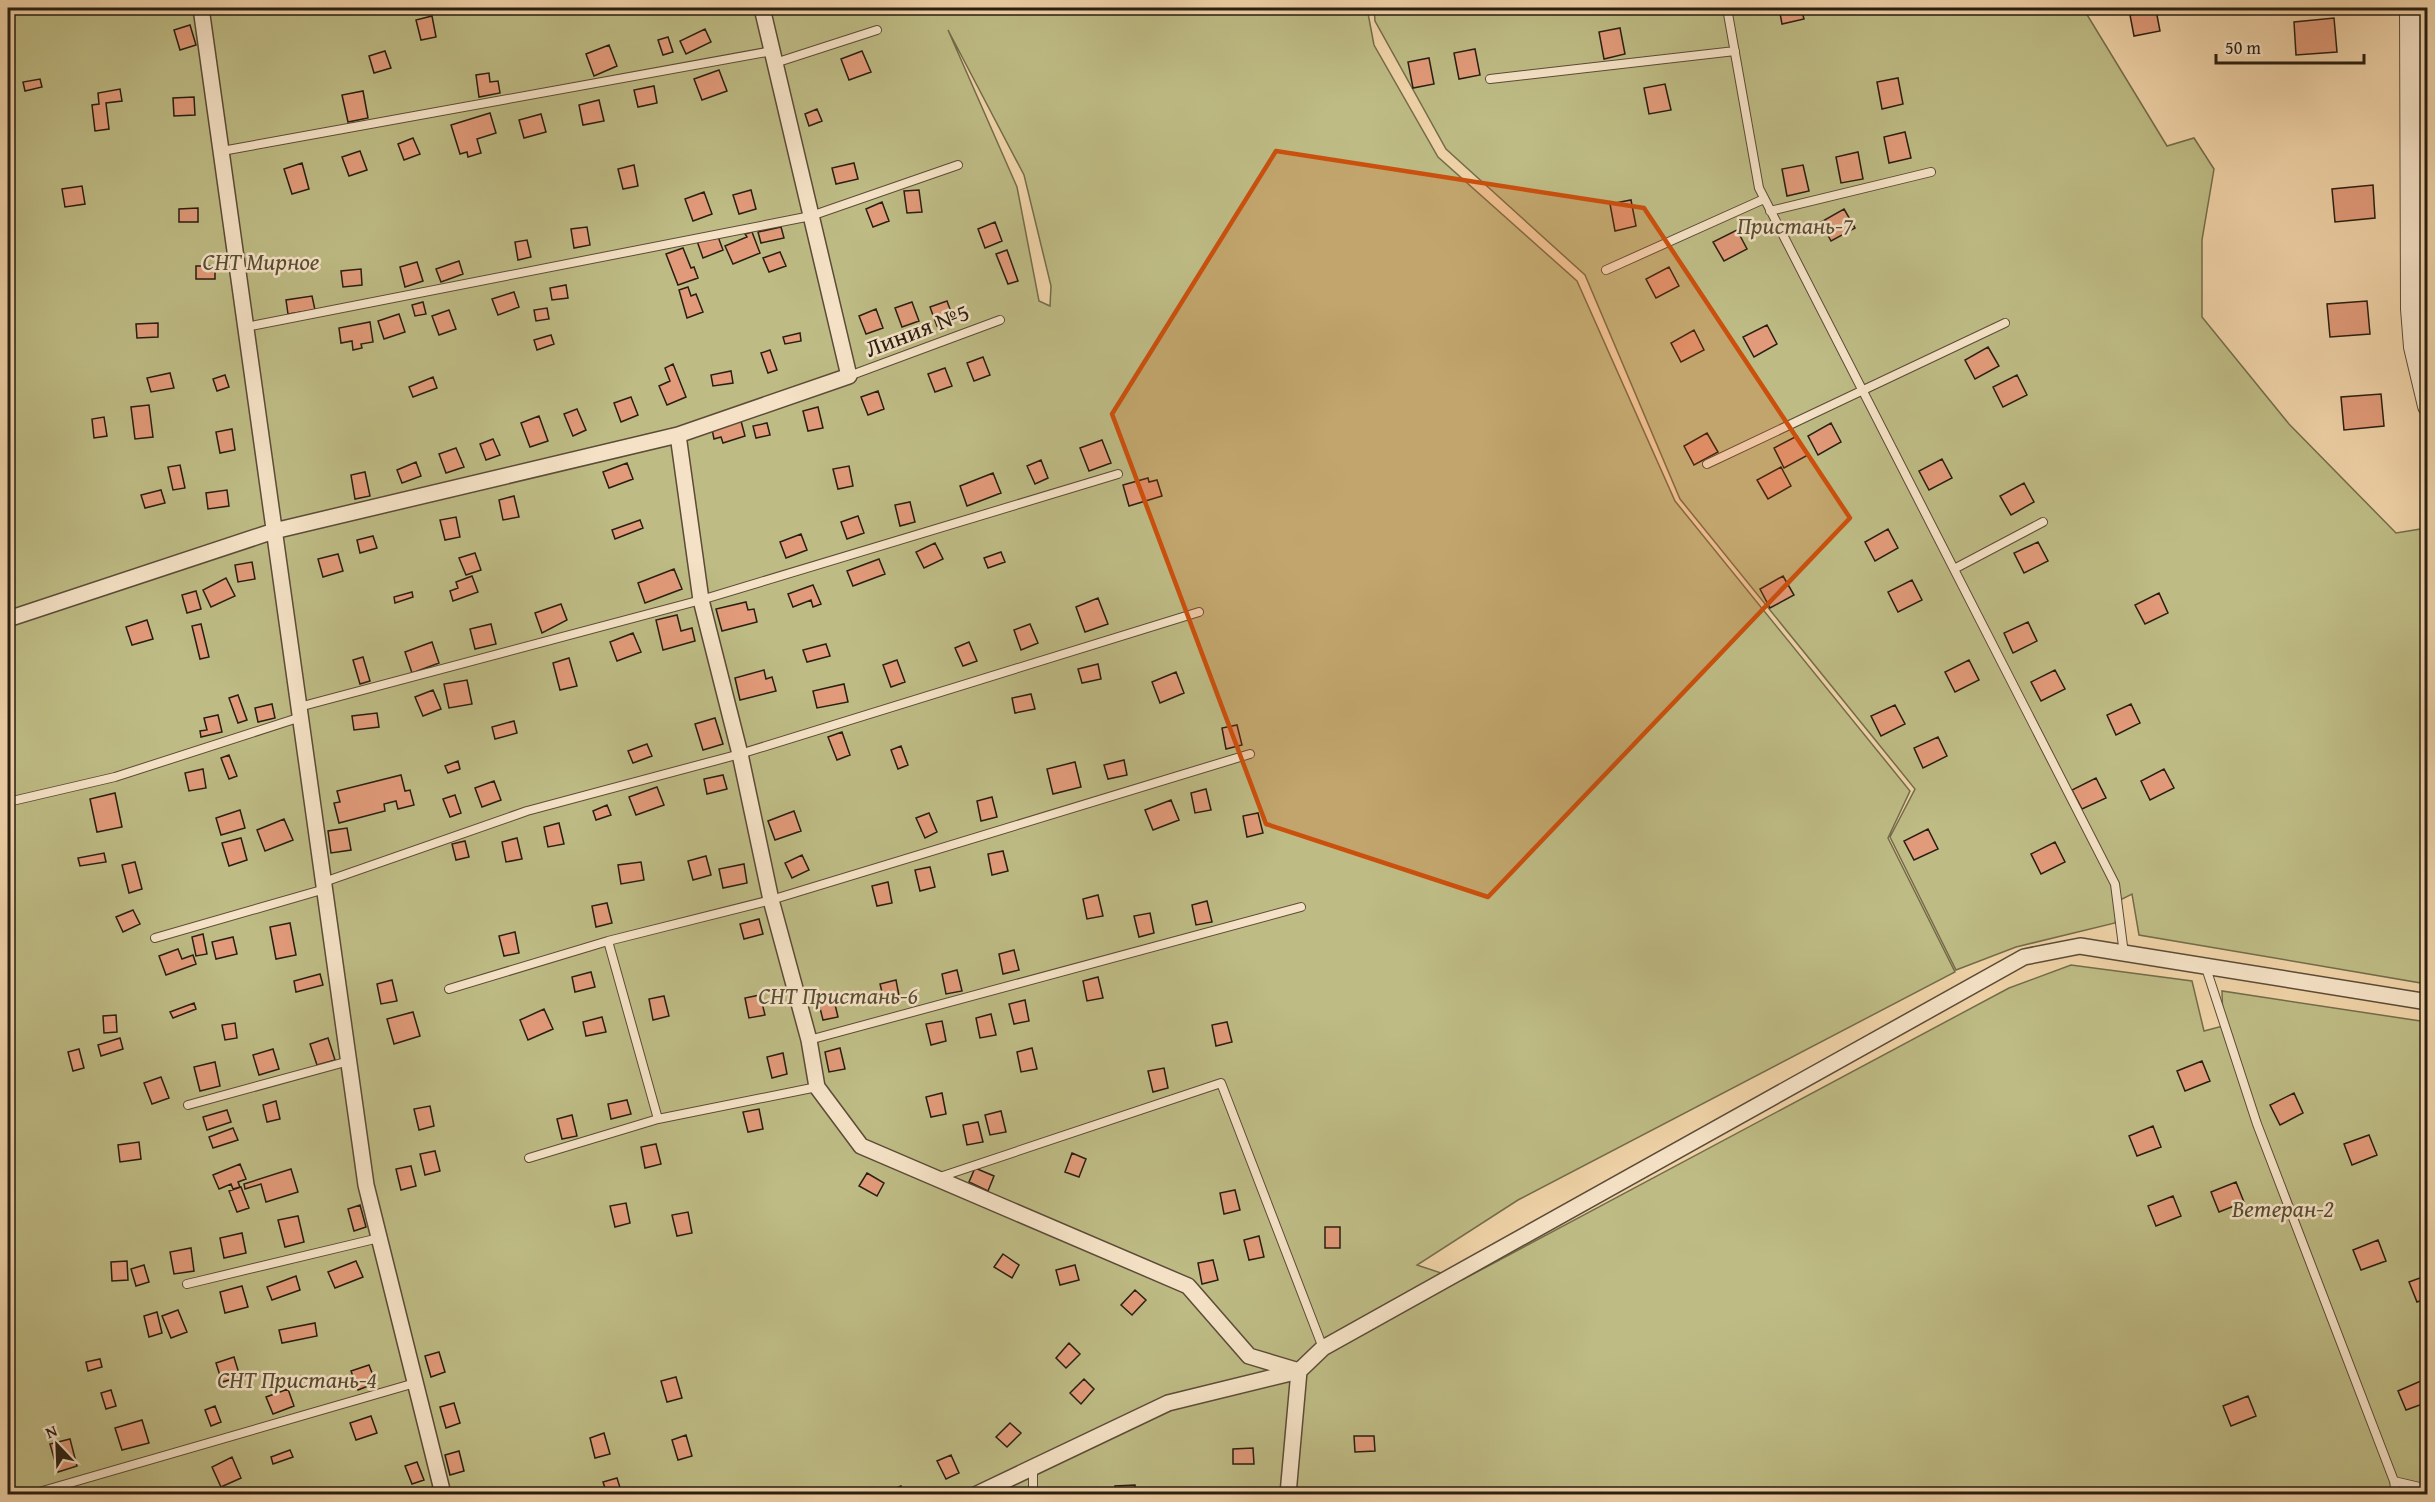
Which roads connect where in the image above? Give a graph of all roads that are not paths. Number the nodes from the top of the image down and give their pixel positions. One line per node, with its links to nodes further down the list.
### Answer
1 (201, 8): 9 (street)
2 (762, 8): 7 (street)
3 (1727, 8): 6 (lane)
4 (2410, 8): 21 (street)
5 (877, 30): 7 (lane)
6 (1735, 51): 8 (lane); 12 (lane)
7 (774, 57): 9 (lane); 14 (street)
8 (1490, 79)
9 (222, 151): 18 (street)
10 (958, 165): 14 (lane)
11 (1931, 172): 13 (lane)
12 (1764, 199): 13 (lane); 15 (lane)
13 (1770, 211): 20 (lane)
14 (811, 216): 18 (lane); 19 (street)
15 (1606, 270)
16 (1000, 320): 19 (lane, Линия №5)
17 (2005, 323): 20 (lane)
18 (246, 327): 26 (street)
19 (849, 376): 22 (street)
20 (1863, 392): 23 (lane); 27 (lane)
21 (2427, 406)
22 (678, 435): 26 (street); 28 (street)
23 (1707, 464)
24 (1118, 474): 28 (lane)
25 (2043, 522): 27 (lane)
26 (274, 531): 30 (street); 31 (street)
27 (1954, 569): 40 (lane)
28 (701, 600): 31 (lane); 32 (street)
29 (1199, 612): 32 (lane)
30 (8, 619)
31 (300, 712): 34 (lane); 35 (street)
32 (740, 754): 35 (lane); 36 (street)
33 (1250, 754): 36 (lane)
34 (8, 802)
35 (325, 885): 38 (lane); 45 (street)
36 (771, 900): 39 (lane); 44 (street)
37 (1301, 907): 44 (lane)
38 (155, 938)
39 (608, 941): 42 (lane); 48 (lane)
40 (2124, 955): 41 (street); 53 (street)
41 (2206, 968): 43 (street); 57 (lane)
42 (449, 988)
43 (2427, 1002)
44 (809, 1040): 46 (street)
45 (349, 1061): 47 (lane); 51 (street)
46 (818, 1087): 48 (lane); 50 (street)
47 (188, 1105)
48 (658, 1119): 49 (lane)
49 (529, 1158)
50 (936, 1178): 53 (lane); 54 (street)
51 (380, 1238): 52 (lane); 55 (street)
52 (187, 1284)
53 (1323, 1348): 54 (street)
54 (1299, 1371): 56 (street); 63 (street)
55 (415, 1383): 59 (lane); 60 (street)
56 (1033, 1466): 61 (street); 62 (lane)
57 (2394, 1481): 58 (lane); 64 (lane)
58 (2427, 1489)
59 (32, 1494)
60 (443, 1494)
61 (977, 1494)
62 (1033, 1494)
63 (1288, 1494)
64 (2396, 1494)

